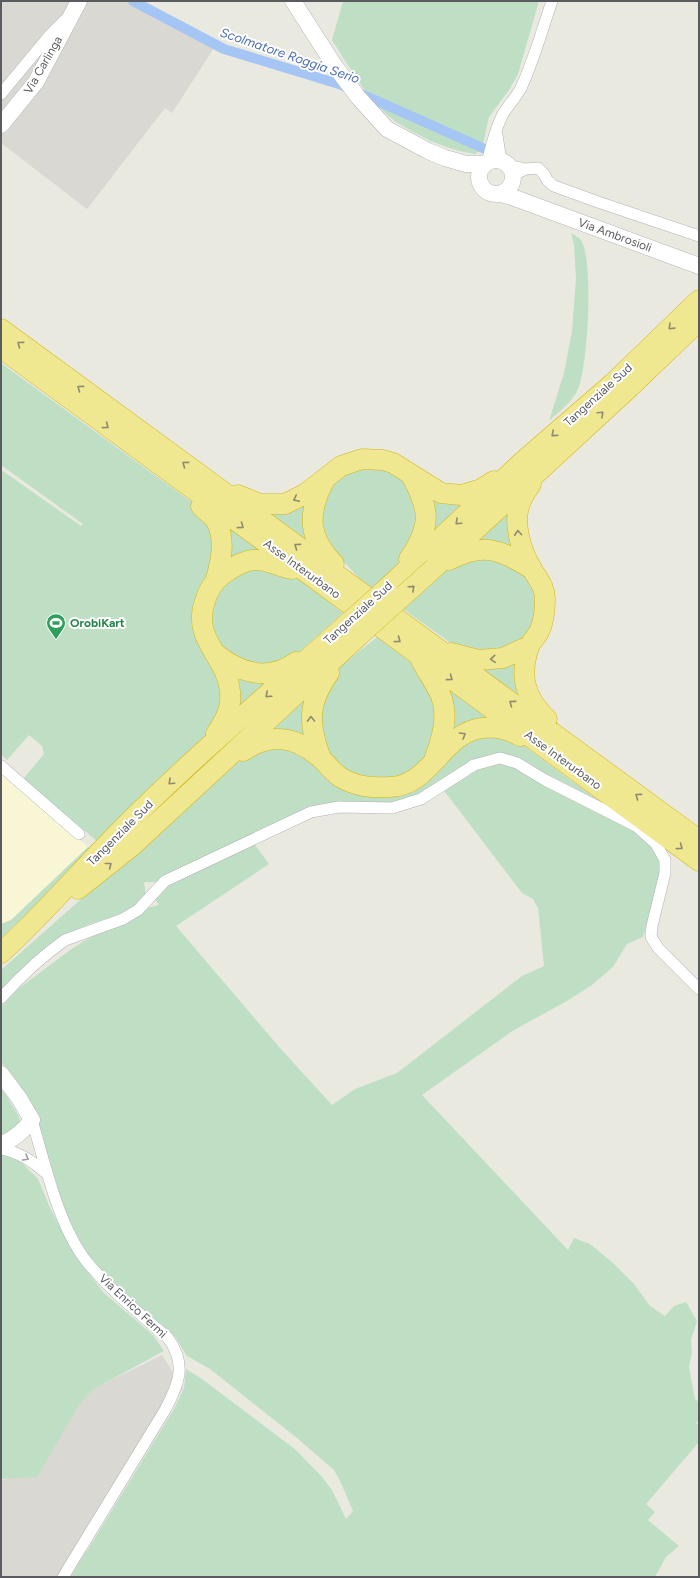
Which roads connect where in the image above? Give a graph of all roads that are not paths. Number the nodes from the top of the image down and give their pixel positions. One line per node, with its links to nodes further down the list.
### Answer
1 (293, 1): 6 (street)
2 (552, 1): 7 (street)
3 (76, 6): 4 (street); 5 (street, Via Carlinga)
4 (1, 94)
5 (1, 125)
6 (445, 158): 7 (street); 8 (street)
7 (505, 168): 8 (street); 9 (street); 10 (street); 11 (street)
8 (479, 180): 9 (street)
9 (501, 194): 10 (street, Via Ambrosioli)
10 (531, 204): 12 (street, Via Ambrosioli)
11 (699, 236)
12 (699, 266)
13 (699, 300): 17 (highway, Tangenziale Sud, one-way to 17)
14 (699, 321): 18 (highway, Tangenziale Sud, one-way to 14)
15 (1, 329): 21 (highway, Asse Interurbano, one-way to 15)
16 (1, 348): 22 (highway, Asse Interurbano, one-way to 22)
17 (522, 462): 19 (highway); 27 (highway, Tangenziale Sud, one-way to 27)
18 (541, 469): 23 (highway, Tangenziale Sud); 24 (highway, one-way to 18)
19 (411, 475): 20 (highway); 27 (highway)
20 (327, 476): 21 (highway, one-way to 21); 28 (highway)
21 (217, 487): 28 (highway, Asse Interurbano, one-way to 21)
22 (198, 494): 25 (highway, Asse Interurbano, one-way to 25); 26 (highway)
23 (434, 568): 24 (highway); 29 (highway, Tangenziale Sud, one-way to 23, bridge)
24 (532, 569): 30 (highway)
25 (302, 570): 26 (highway); 33 (highway, Asse Interurbano, one-way to 33)
26 (216, 579): 31 (highway)
27 (387, 588): 29 (highway, Tangenziale Sud, bridge)
28 (363, 593): 32 (highway, Asse Interurbano)
29 (356, 628): 31 (highway); 34 (highway, Tangenziale Sud, one-way to 34); 35 (highway, one-way to 29); 39 (highway, Tangenziale Sud)
30 (529, 646): 32 (highway, one-way to 32); 37 (highway)
31 (213, 651): 34 (highway)
32 (440, 651): 37 (highway, Asse Interurbano, one-way to 32)
33 (418, 655): 36 (highway); 37 (highway, Asse Interurbano, one-way to 37)
34 (204, 751): 43 (highway, Tangenziale Sud, one-way to 43)
35 (320, 756): 36 (highway); 39 (highway)
36 (434, 761): 37 (highway, one-way to 37)
37 (583, 765): 41 (highway, Asse Interurbano, one-way to 37); 42 (highway, Asse Interurbano, one-way to 42)
38 (1, 766): 40 (street)
39 (201, 782): 43 (highway, Tangenziale Sud, one-way to 39)
40 (79, 834)
41 (699, 840)
42 (699, 861)
43 (23, 932): 44 (highway)
44 (1, 953)
45 (699, 989): 46 (street)
46 (1, 998)
47 (1, 1074): 48 (street, Via Enrico Fermi)
48 (32, 1120): 49 (street); 51 (street, Via Enrico Fermi)
49 (1, 1145)
50 (1, 1150): 51 (street, one-way to 51)
51 (48, 1174): 52 (street, Via Enrico Fermi)
52 (62, 1577)

